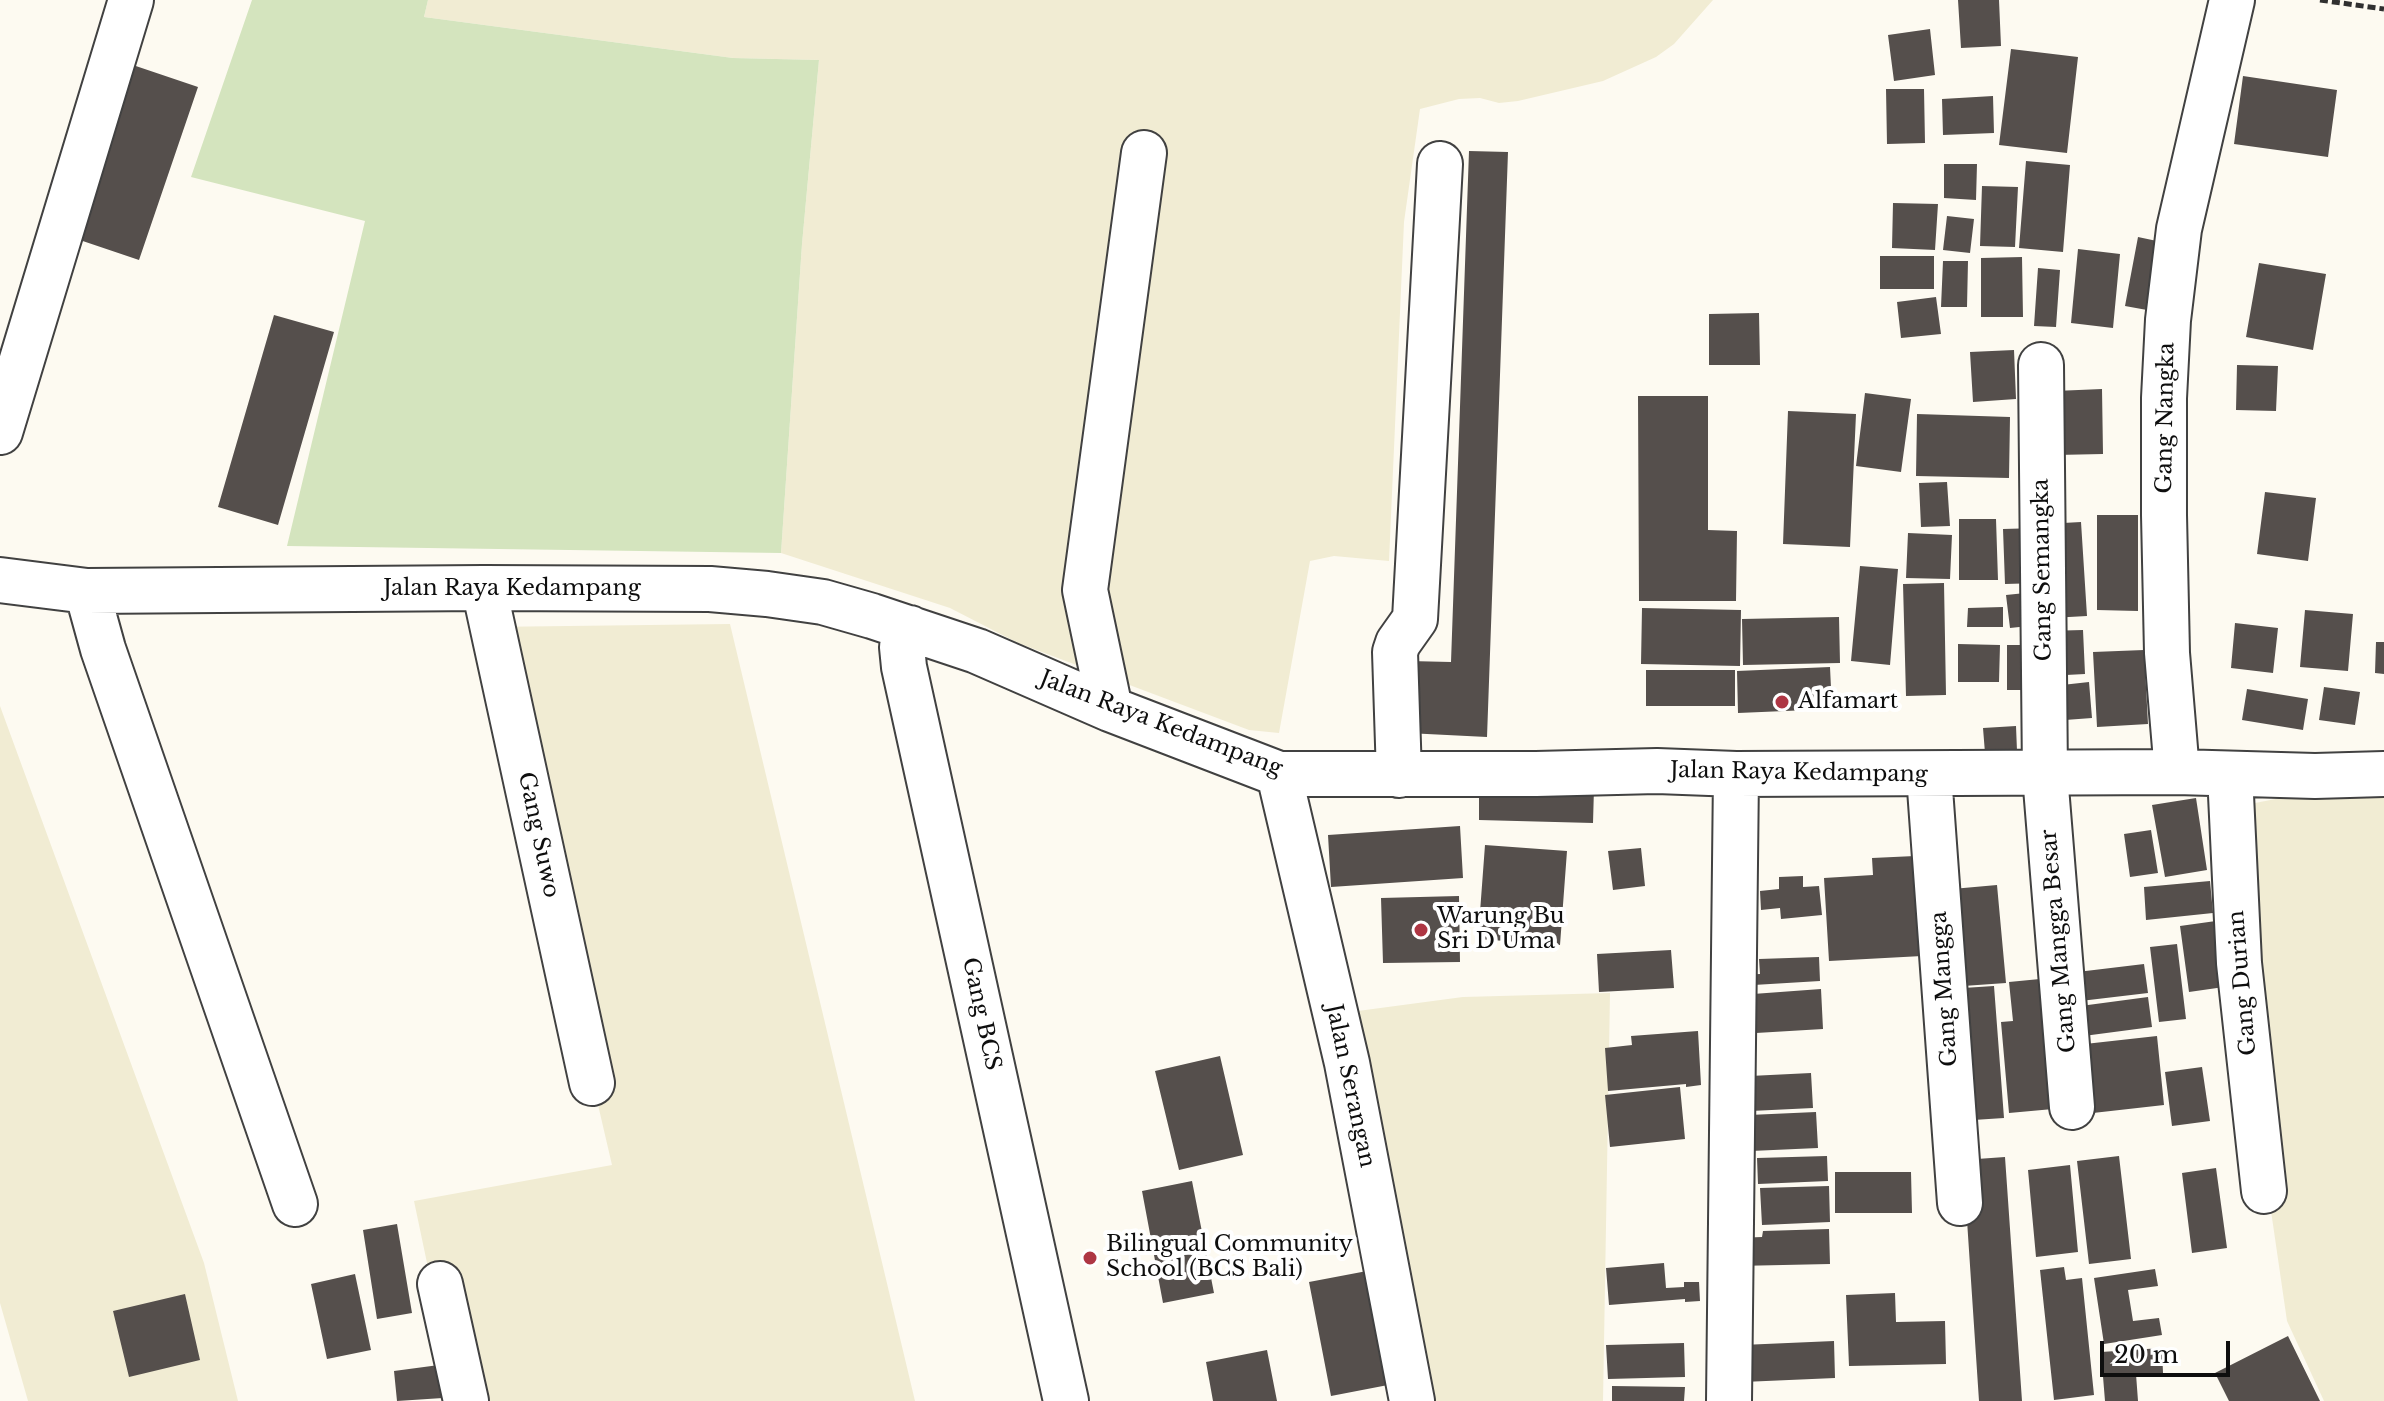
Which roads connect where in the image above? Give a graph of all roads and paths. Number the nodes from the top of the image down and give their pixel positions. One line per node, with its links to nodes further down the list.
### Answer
1 (131, 0): 8 (street)
2 (2232, 0): 14 (street, Gang Nangka)
3 (2320, 0): 4 (path)
4 (2384, 9)
5 (1144, 153): 13 (street)
6 (1440, 164): 19 (street)
7 (2041, 365): 21 (street, Gang Semangka)
8 (0, 432)
9 (0, 580): 11 (street, Jalan Raya Kedampang)
10 (484, 588): 11 (street, Jalan Raya Kedampang); 12 (street, Jalan Raya Kedampang); 22 (street, Gang Suwo)
11 (87, 591): 26 (street)
12 (910, 628): 13 (street, Jalan Raya Kedampang); 29 (street, Gang BCS)
13 (1110, 709): 15 (street, Jalan Raya Kedampang)
14 (2177, 772): 17 (street, Jalan Raya Kedampang); 21 (street, Jalan Raya Kedampang)
15 (1279, 774): 19 (street, Jalan Raya Kedampang); 30 (street, Jalan Serangan)
16 (1736, 774): 19 (street, Jalan Raya Kedampang); 20 (street, Jalan Raya Kedampang); 31 (street)
17 (2230, 774): 18 (street, Jalan Raya Kedampang); 24 (street, Gang Durian)
18 (2384, 774)
19 (1399, 775)
20 (1929, 775): 21 (street, Jalan Raya Kedampang); 25 (street, Gang Mangga)
21 (2045, 775): 23 (street, Gang Mangga Besar)
22 (592, 1083)
23 (2072, 1107)
24 (2264, 1191)
25 (1960, 1203)
26 (295, 1204)
27 (440, 1284): 28 (street)
28 (466, 1401)
29 (1066, 1401)
30 (1412, 1401)
31 (1729, 1401)

